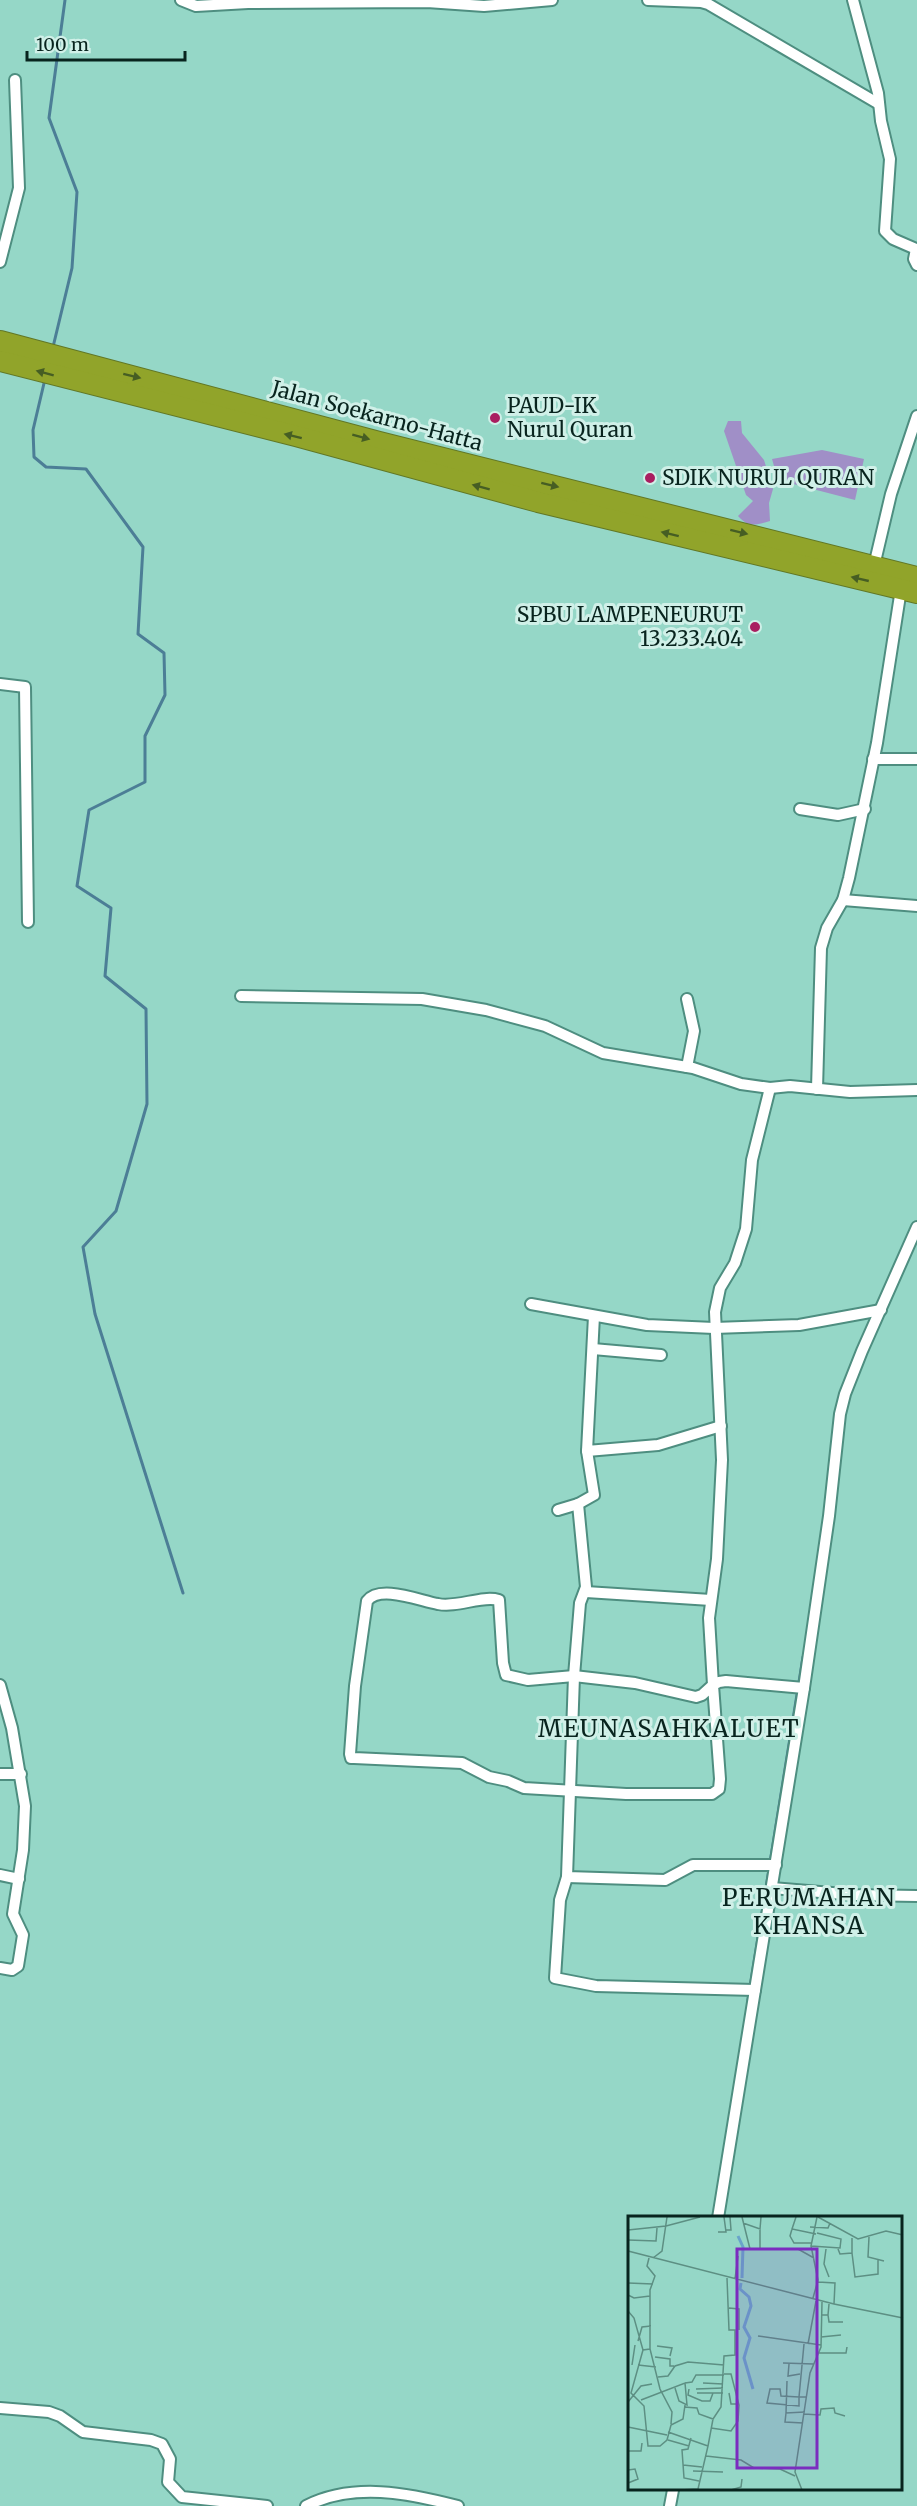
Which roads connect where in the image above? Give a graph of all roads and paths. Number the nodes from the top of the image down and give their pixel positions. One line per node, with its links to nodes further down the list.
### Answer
1 (181, 0): 5 (street)
2 (552, 0): 5 (street)
3 (648, 0): 7 (street)
4 (854, 0): 7 (street)
5 (263, 2)
6 (15, 80): 9 (street)
7 (879, 104): 8 (street)
8 (916, 261)
9 (0, 262)
10 (0, 341): 12 (highway, Jalan Soekarno-Hatta)
11 (9, 363): 12 (highway, Jalan Soekarno-Hatta, one-way to 11)
12 (74, 371): 14 (highway, Jalan Soekarno-Hatta)
13 (917, 416): 15 (street)
14 (596, 506): 15 (highway, Jalan Soekarno-Hatta, one-way to 15); 16 (highway, Jalan Soekarno-Hatta, one-way to 14)
15 (874, 566): 16 (highway, Jalan Soekarno-Hatta)
16 (912, 586): 18 (street)
17 (0, 684): 24 (street)
18 (873, 759): 19 (street); 21 (street)
19 (917, 759)
20 (800, 809): 21 (street)
21 (865, 809): 22 (street)
22 (843, 900): 23 (street); 29 (street)
23 (917, 906)
24 (28, 922)
25 (241, 996): 27 (street)
26 (687, 999): 27 (street)
27 (687, 1067): 28 (street)
28 (770, 1088): 29 (street); 35 (street)
29 (818, 1089): 30 (street)
30 (917, 1090)
31 (917, 1227): 33 (street)
32 (531, 1304): 34 (street)
33 (881, 1310): 35 (street); 47 (street)
34 (594, 1316): 35 (street); 36 (street)
35 (714, 1328): 38 (street)
36 (593, 1349): 37 (street); 39 (street)
37 (661, 1355)
38 (721, 1426): 39 (street); 43 (street)
39 (587, 1451): 40 (street)
40 (578, 1504): 41 (street); 42 (street)
41 (558, 1510)
42 (586, 1592): 43 (street); 44 (street)
43 (711, 1600): 46 (street)
44 (574, 1676): 46 (street); 50 (street); 50 (street)
45 (0, 1685): 49 (street)
46 (713, 1685): 47 (street); 50 (street)
47 (799, 1687): 51 (street)
48 (0, 1774): 49 (street)
49 (21, 1774): 54 (street)
50 (569, 1791): 53 (street)
51 (771, 1865): 53 (street); 55 (street)
52 (0, 1875): 54 (street)
53 (567, 1877): 58 (street)
54 (18, 1879): 57 (street)
55 (772, 1888): 56 (street); 58 (street)
56 (917, 1896)
57 (0, 1968)
58 (755, 1990): 59 (street)
59 (718, 2216)
60 (0, 2408): 62 (street)
61 (673, 2491): 65 (street)
62 (267, 2506)
63 (306, 2506): 64 (street)
64 (458, 2506)
65 (670, 2506)

